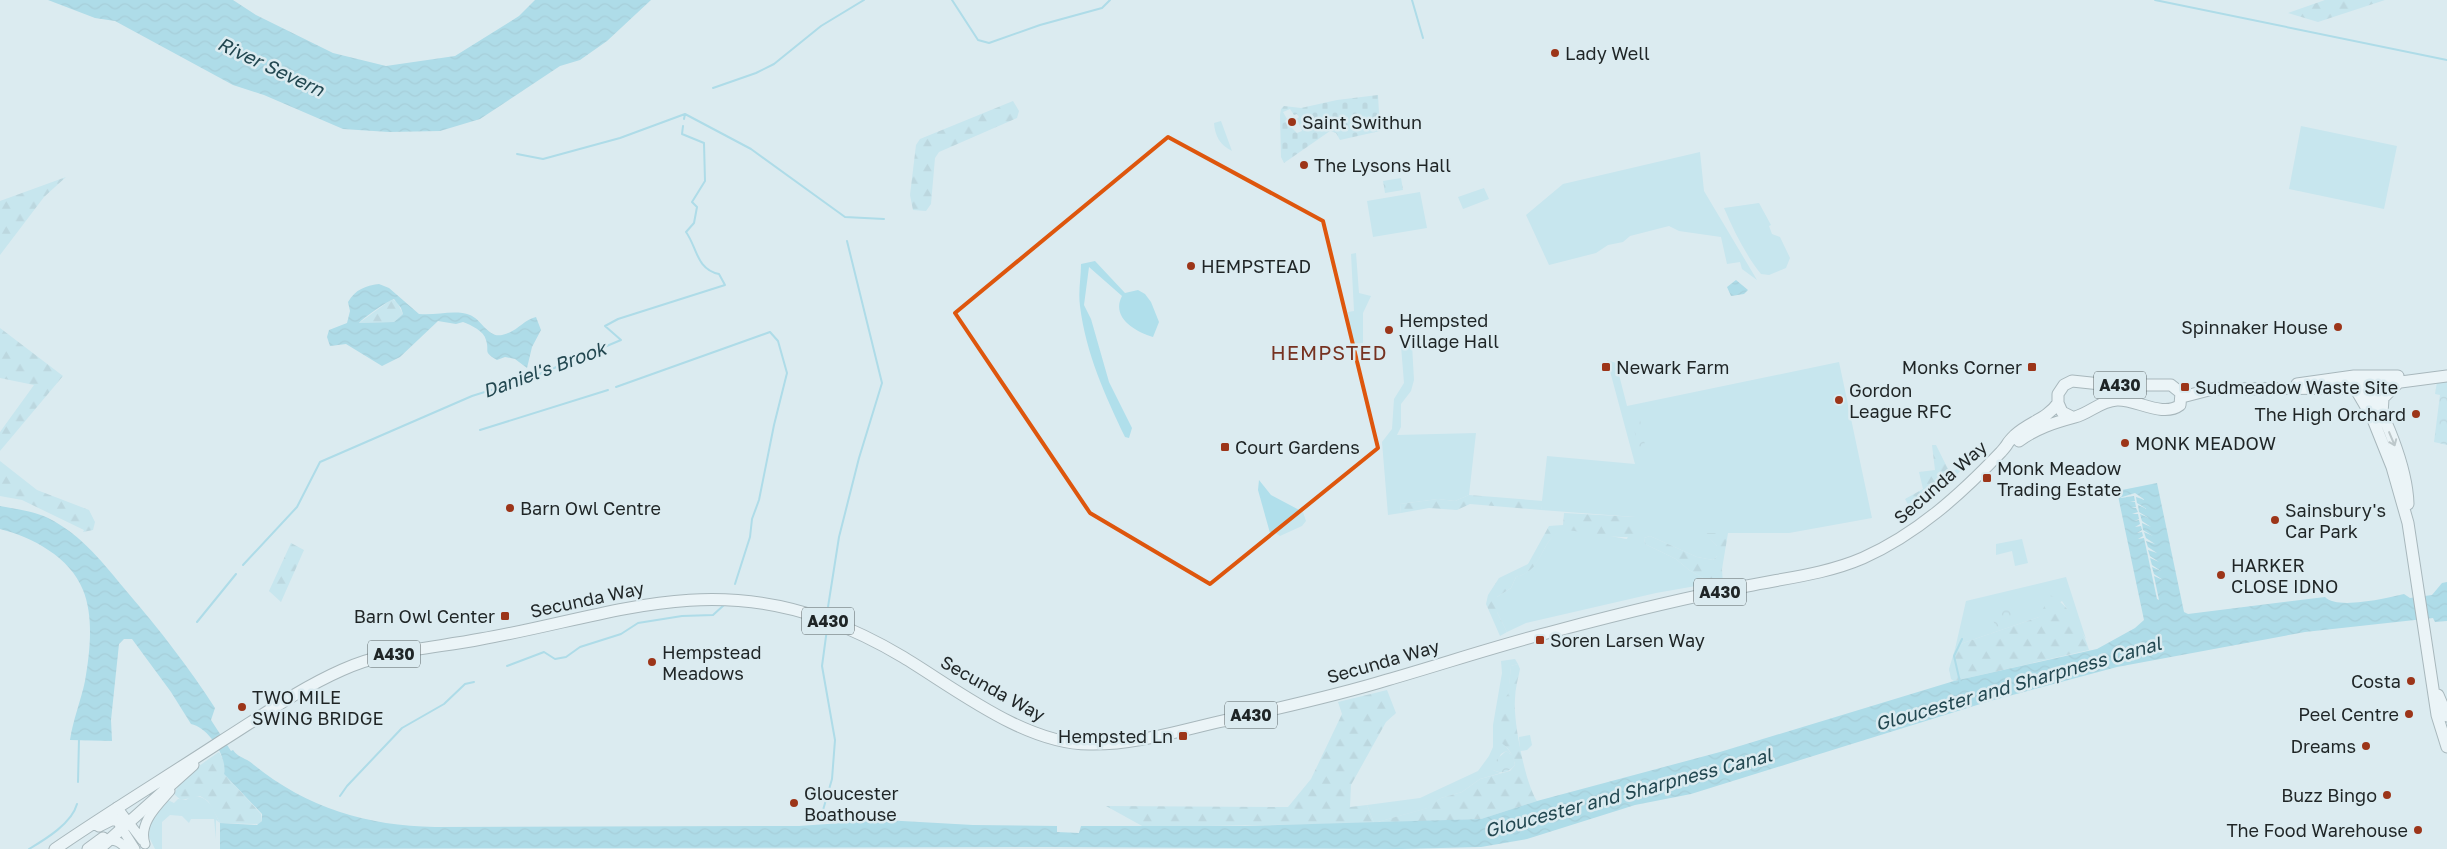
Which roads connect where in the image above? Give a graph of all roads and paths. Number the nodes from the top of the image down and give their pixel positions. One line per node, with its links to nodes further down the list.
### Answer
1 (2447, 369): 3 (main road)
2 (2447, 376): 4 (main road, A430)
3 (2358, 383): 4 (main road, A430); 6 (main road); 6 (main road, A430); 11 (main road); 13 (main road)
4 (2398, 383): 11 (main road)
5 (2171, 385): 7 (main road, A430); 8 (main road, A430); 9 (main road, A430)
6 (2286, 386): 7 (main road, A430)
7 (2213, 389): 8 (main road, A430)
8 (2181, 400): 10 (main road, A430)
9 (2058, 403): 10 (main road); 12 (main road, Secunda Way / A430)
10 (2072, 417): 12 (main road, Secunda Way / A430)
11 (2382, 417): 13 (main road, one-way to 13)
12 (2002, 451): 17 (main road, Secunda Way / A430)
13 (2408, 523): 14 (main road)
14 (2435, 684): 15 (main road); 16 (main road); 18 (main road)
15 (2447, 716)
16 (2447, 732)
17 (213, 747): 19 (main road, A430); 21 (main road, A430)
18 (2447, 747)
19 (198, 762): 20 (main road, A430); 24 (street)
20 (188, 769): 21 (main road, A430); 21 (main road, A430)
21 (119, 817): 22 (main road, A430); 23 (main road, A430); 24 (street); 25 (main road, A430); 26 (main road, A430); 28 (street)
22 (111, 839): 23 (main road, A430); 27 (street)
23 (94, 847)
24 (147, 847)
25 (55, 849)
26 (61, 849)
27 (127, 849)
28 (135, 849)

